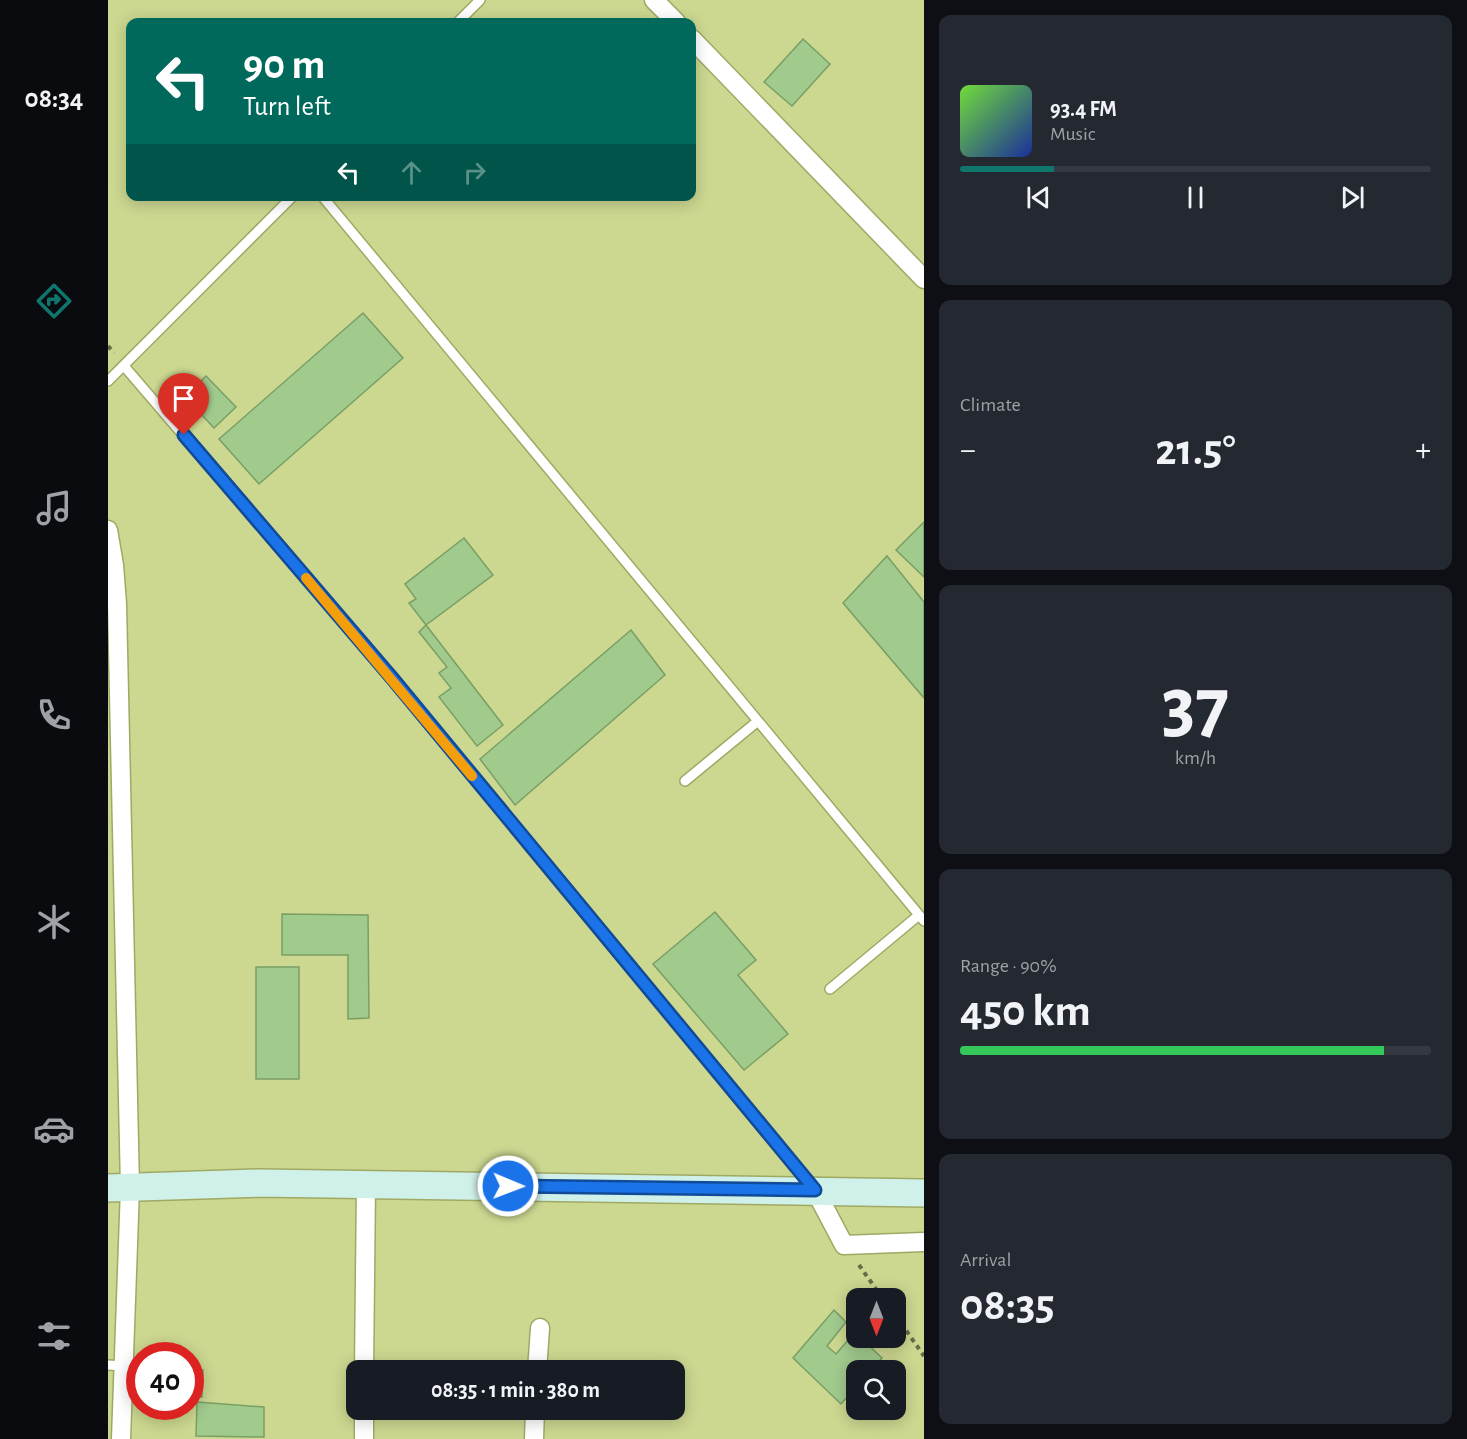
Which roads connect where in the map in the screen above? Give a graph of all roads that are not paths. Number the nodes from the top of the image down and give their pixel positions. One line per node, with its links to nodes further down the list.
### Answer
1 (480, 0): 3 (lane)
2 (654, 0): 4 (street)
3 (462, 18)
4 (672, 18)
5 (696, 43): 8 (street)
6 (288, 201): 9 (lane)
7 (326, 201): 12 (lane)
8 (924, 279)
9 (124, 366): 10 (lane); 18 (lane)
10 (108, 381)
11 (108, 530): 17 (street)
12 (758, 721): 13 (lane); 14 (lane)
13 (685, 782)
14 (922, 918): 15 (lane)
15 (830, 989)
16 (366, 1185): 17 (street); 18 (street); 22 (street)
17 (119, 1188): 24 (street)
18 (815, 1190): 19 (street); 20 (street)
19 (924, 1193)
20 (924, 1242)
21 (540, 1328): 23 (street)
22 (364, 1360)
23 (538, 1360)
24 (116, 1366): 27 (street)
25 (364, 1420): 28 (street)
26 (535, 1420): 29 (street)
27 (121, 1439)
28 (364, 1439)
29 (534, 1439)

